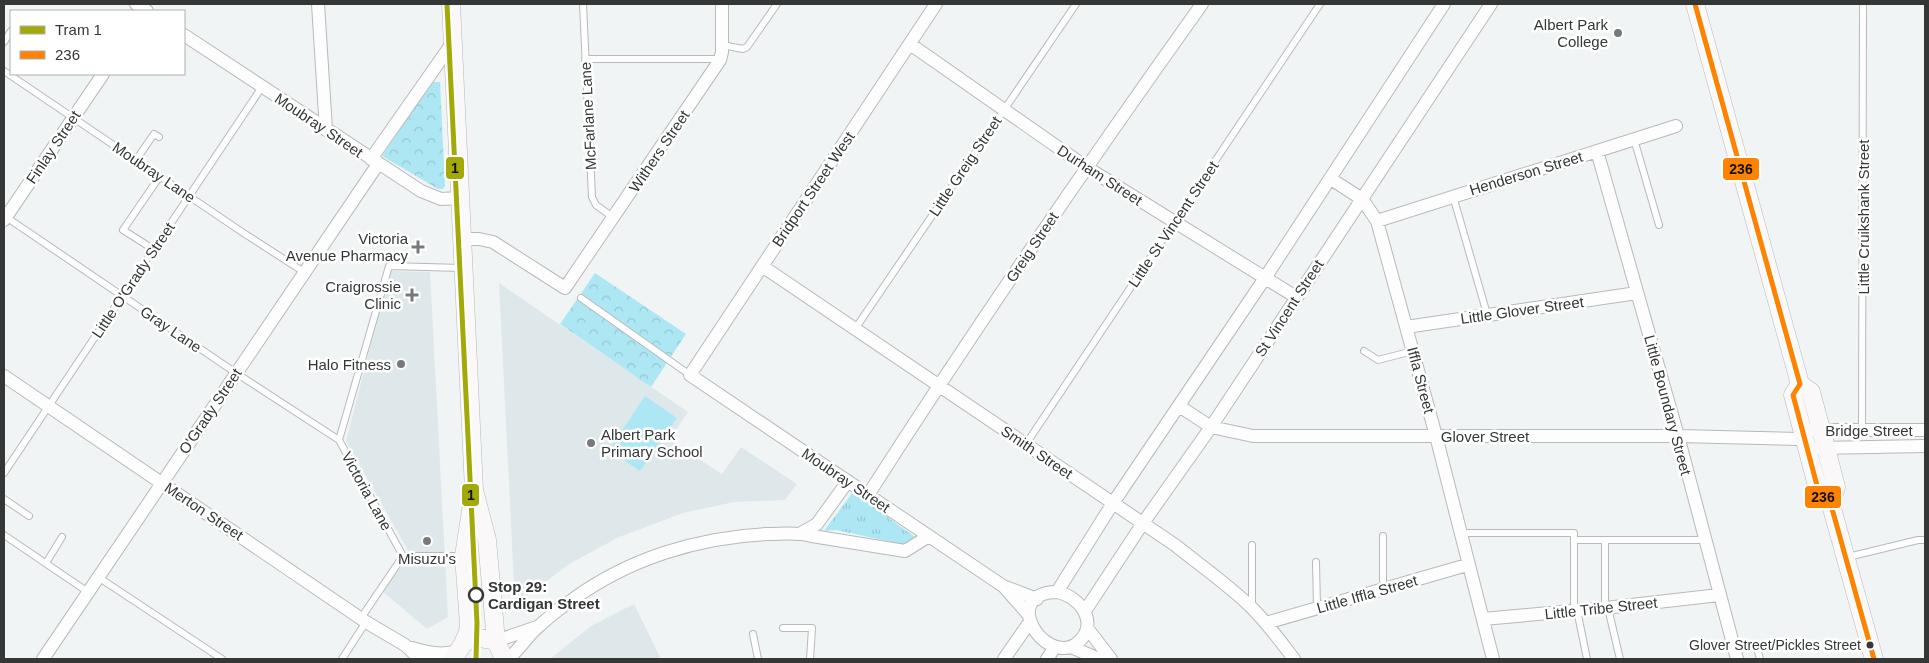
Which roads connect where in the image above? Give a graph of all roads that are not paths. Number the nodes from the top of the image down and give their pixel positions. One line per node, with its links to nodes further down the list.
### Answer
1 (318, 4): 26 (street)
2 (451, 4): 15 (street)
3 (583, 4): 18 (lane, McFarlane Lane)
4 (722, 4): 16 (street)
5 (777, 4): 16 (lane)
6 (936, 4): 17 (street, Bridport Street West)
7 (1076, 4): 23 (lane, Little Greig Street)
8 (1202, 4): 32 (street, Greig Street)
9 (1320, 4): 42 (lane, Little St Vincent Street)
10 (1444, 4): 34 (street)
11 (1491, 4): 38 (street, St Vincent Street)
12 (1695, 4): 62 (street)
13 (1863, 4): 68 (lane, Little Cruikshank Street)
14 (185, 37): 22 (street, Moubray Street)
15 (453, 42): 31 (street, O'Grady Street); 37 (street)
16 (722, 44): 19 (street)
17 (910, 44): 23 (street, Durham Street); 46 (street, Bridport Street West)
18 (585, 59): 19 (lane); 40 (lane, McFarlane Lane)
19 (721, 59): 40 (street, Withers Street)
20 (4, 71): 24 (lane, Moubray Lane)
21 (102, 75): 24 (street, Finlay Street)
22 (262, 87): 26 (street, Moubray Street); 35 (lane, Little O'Grady Street)
23 (1003, 110): 32 (street, Durham Street); 56 (lane, Little Greig Street)
24 (73, 117): 30 (lane, Moubray Lane); 39 (street, Finlay Street)
25 (1676, 126): 28 (street, Henderson Street)
26 (326, 130): 31 (street, Moubray Street)
27 (159, 137): 30 (lane)
28 (1634, 139): 29 (street, Henderson Street); 43 (lane)
29 (1597, 151): 36 (street, Henderson Street); 50 (street, Little Boundary Street)
30 (136, 160): 33 (lane, Moubray Lane)
31 (374, 161): 37 (street, Moubray Street); 48 (street, O'Grady Street)
32 (1086, 167): 42 (street, Durham Street); 63 (street, Greig Street)
33 (160, 176): 35 (lane, Moubray Lane); 45 (lane)
34 (1331, 179): 38 (street, Iffla Street); 49 (street)
35 (189, 196): 45 (lane, Little O'Grady Street); 48 (lane, Moubray Lane)
36 (1453, 196): 41 (street, Henderson Street); 54 (lane)
37 (460, 198): 44 (street)
38 (1362, 199): 41 (street, Iffla Street); 53 (street, St Vincent Street)
39 (4, 218): 51 (lane, Gray Lane)
40 (614, 218): 44 (street, Withers Street)
41 (1377, 221): 55 (street, Iffla Street)
42 (1174, 223): 49 (street, Durham Street); 74 (lane, Little St Vincent Street)
43 (1659, 225)
44 (462, 240): 47 (street)
45 (154, 249): 51 (lane, Little O'Grady Street)
46 (762, 266): 56 (street, Smith Street); 60 (street, Bridport Street West)
47 (464, 268): 73 (lane, Victoria Lane); 80 (street)
48 (304, 272): 59 (street, O'Grady Street)
49 (1265, 278): 53 (street, Durham Street); 65 (street)
50 (1637, 293): 54 (street, Little Glover Street); 71 (street, Little Boundary Street)
51 (122, 296): 59 (lane, Gray Lane); 64 (lane, Little O'Grady Street)
52 (581, 298): 60 (lane)
53 (1296, 298): 66 (street, St Vincent Street)
54 (1487, 314): 55 (street, Little Glover Street)
55 (1406, 327): 58 (street, Iffla Street)
56 (855, 329): 63 (street, Smith Street)
57 (1364, 351): 58 (lane)
58 (1413, 351): 70 (street, Iffla Street)
59 (236, 374): 73 (lane, Gray Lane); 79 (street, O'Grady Street)
60 (690, 374): 78 (street, Moubray Street)
61 (4, 376): 64 (street, Merton Street)
62 (1800, 384): 67 (street); 72 (street)
63 (938, 386): 74 (street, Smith Street); 81 (street, Greig Street)
64 (48, 406): 77 (lane, Little O'Grady Street); 79 (street, Merton Street)
65 (1179, 406): 66 (street, Glover Street); 83 (street)
66 (1211, 427): 70 (street, Glover Street); 86 (street, St Vincent Street)
67 (1821, 430): 68 (street, Bridge Street); 72 (street, Bridge Street); 76 (street)
68 (1862, 430): 69 (street, Bridge Street)
69 (1925, 430)
70 (1436, 436): 71 (street, Glover Street); 88 (street, Iffla Street)
71 (1678, 436): 72 (street, Glover Street); 95 (street, Little Boundary Street)
72 (1803, 439): 76 (street, Bridge Street); 84 (street)
73 (339, 440): 98 (lane, Victoria Lane)
74 (1026, 444): 83 (street, Smith Street)
75 (1925, 446): 76 (street, Bridge Street)
76 (1826, 448): 84 (street)
77 (4, 473)
78 (848, 481): 81 (street, Moubray Street); 87 (street)
79 (162, 483): 104 (street, O'Grady Street); 117 (street, Merton Street)
80 (474, 490): 99 (street); 124 (street)
81 (868, 495): 90 (street, Moubray Street)
82 (4, 499): 85 (lane)
83 (1113, 503): 86 (street, Smith Street); 108 (street)
84 (1831, 505): 100 (street)
85 (28, 516)
86 (1143, 523): 111 (street, Smith Street); 115 (street, St Vincent Street)
87 (802, 533): 90 (street); 120 (street)
88 (1460, 533): 93 (lane); 103 (street, Iffla Street)
89 (4, 534): 102 (lane)
90 (929, 536): 105 (street, Moubray Street)
91 (1383, 536): 106 (lane)
92 (62, 537): 102 (lane)
93 (1574, 540): 94 (lane); 114 (lane)
94 (1605, 540): 95 (lane); 113 (lane)
95 (1704, 540): 109 (street, Little Boundary Street)
96 (1925, 540): 100 (lane)
97 (1252, 545): 111 (lane)
98 (403, 556): 99 (lane); 117 (lane)
99 (464, 556): 129 (street)
100 (1846, 558): 147 (street)
101 (1316, 562): 112 (lane)
102 (46, 563): 107 (lane)
103 (1467, 564): 106 (street, Little Iffla Street); 118 (street, Iffla Street)
104 (98, 577): 107 (street, O'Grady Street); 131 (lane)
105 (1003, 586): 110 (street, Moubray Street); 116 (street, Moubray Street)
106 (1383, 588): 112 (street, Little Iffla Street)
107 (88, 592): 130 (street, O'Grady Street)
108 (1057, 592): 110 (street); 115 (street)
109 (1719, 595): 113 (street, Little Tribe Street); 145 (street, Little Boundary Street)
110 (1037, 598): 116 (street)
111 (1252, 608): 119 (street, Smith Street)
112 (1317, 608): 119 (street, Little Iffla Street)
113 (1606, 608): 114 (street, Little Tribe Street); 144 (lane)
114 (1575, 610): 118 (street, Little Tribe Street); 143 (lane)
115 (1085, 611): 122 (street)
116 (1029, 619): 127 (street); 137 (street)
117 (364, 620): 126 (street, Merton Street); 132 (lane)
118 (1483, 620): 142 (street, Iffla Street)
119 (1266, 623): 141 (street, Smith Street)
120 (537, 627): 124 (street); 134 (street)
121 (783, 628): 136 (lane)
122 (1087, 628): 128 (street); 140 (street)
123 (753, 634): 135 (lane)
124 (496, 641): 129 (street); 134 (street)
125 (1756, 644): 146 (lane)
126 (404, 645): 129 (street, Merton Street); 133 (street, Merton Street)
127 (1055, 647): 128 (street); 138 (street)
128 (1071, 647): 139 (street)
129 (458, 651)
130 (43, 659)
131 (222, 659)
132 (342, 659)
133 (420, 659)
134 (506, 659)
135 (758, 659)
136 (810, 659)
137 (1004, 659)
138 (1047, 659)
139 (1099, 659)
140 (1111, 659)
141 (1294, 659)
142 (1493, 659)
143 (1587, 659)
144 (1620, 659)
145 (1737, 659)
146 (1760, 659)
147 (1874, 659)

